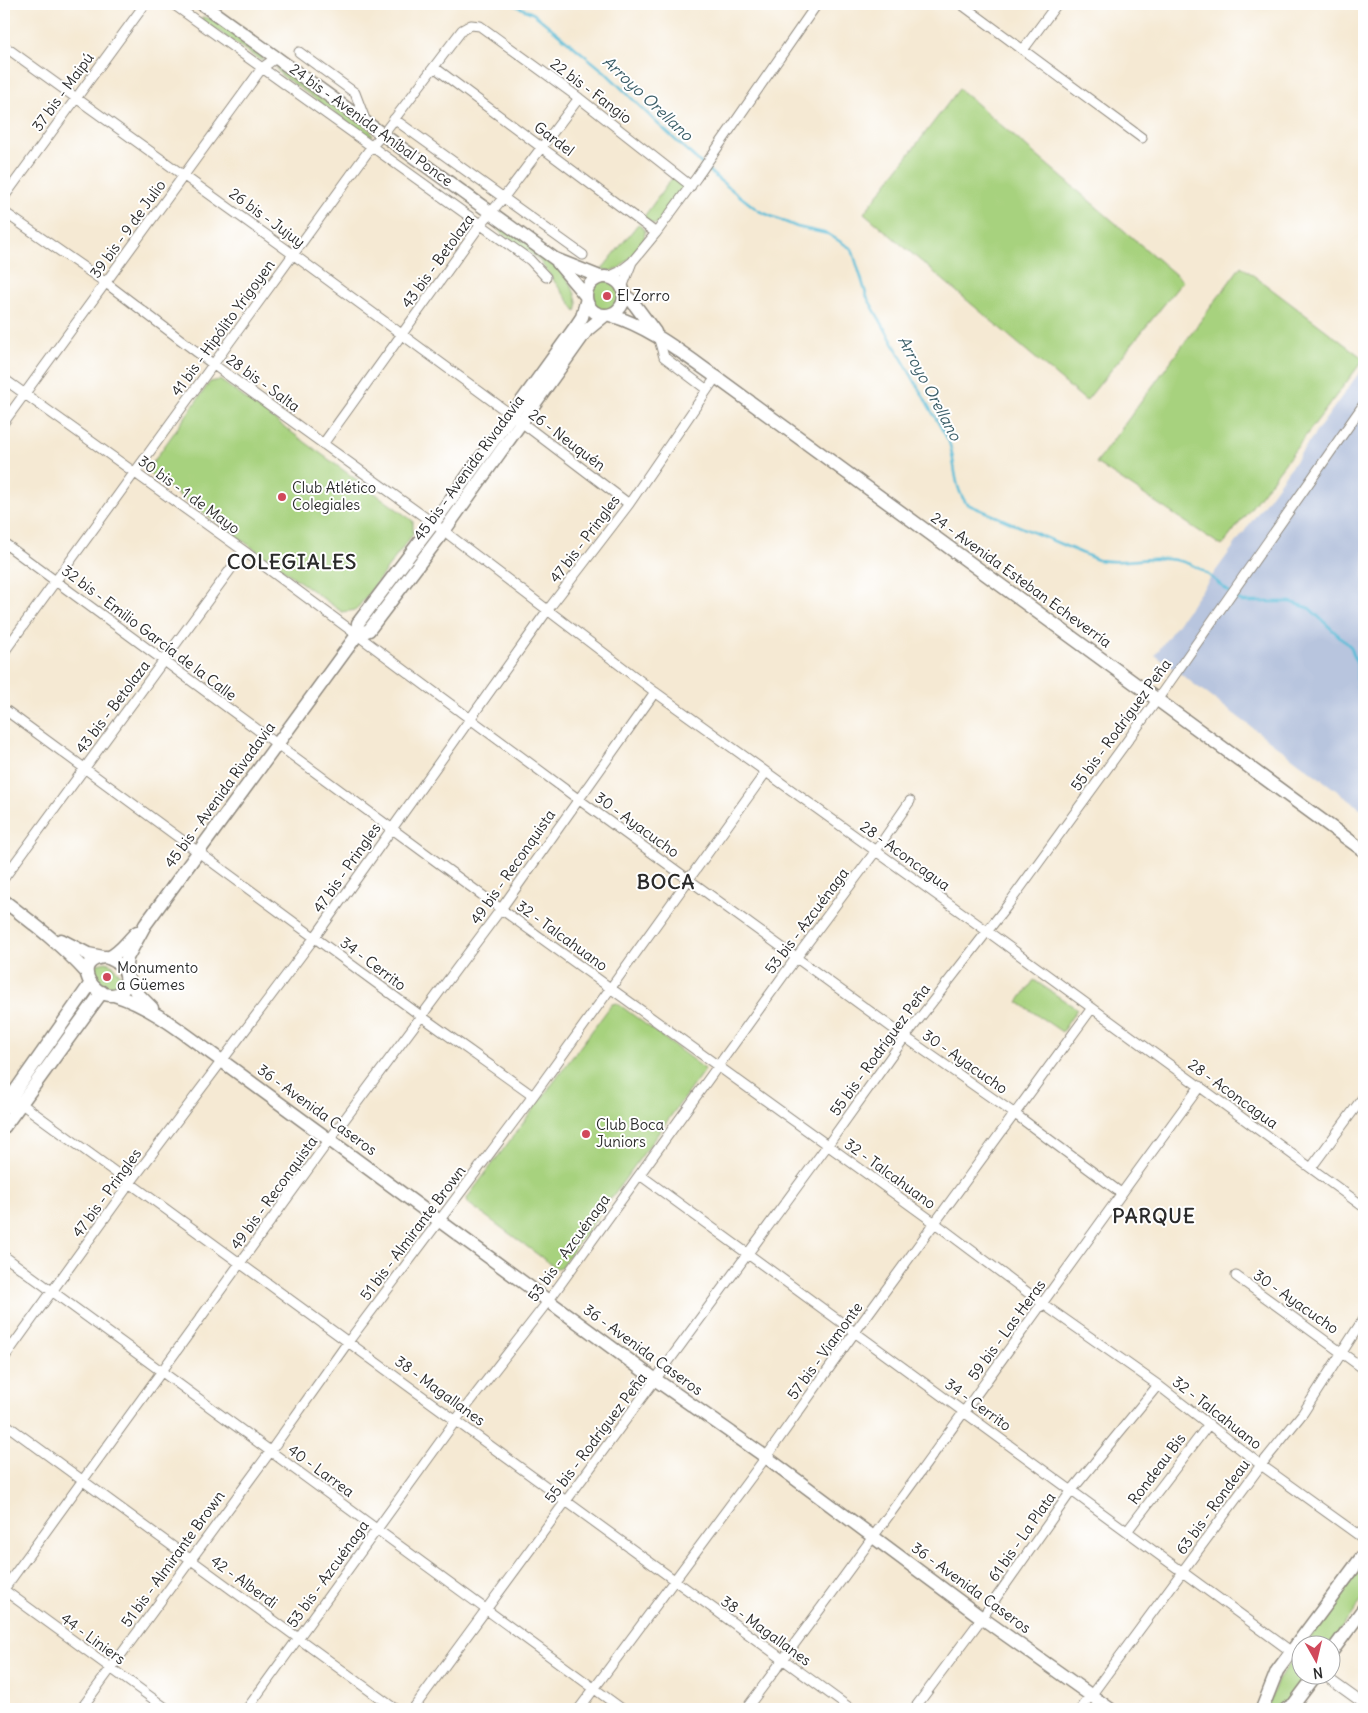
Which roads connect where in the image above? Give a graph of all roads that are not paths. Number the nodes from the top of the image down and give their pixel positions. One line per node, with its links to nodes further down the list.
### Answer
1 (145, 4): 15 (street, 37 bis - Maipú)
2 (173, 4): 7 (street, 24 bis - Avenida Aníbal Ponce)
3 (202, 4): 7 (street); 12 (main road, 24 bis - Avenida Aníbal Ponce)
4 (817, 4): 24 (street)
5 (961, 4): 10 (street)
6 (1057, 4): 10 (street)
7 (191, 17): 14 (street, 24 bis - Avenida Aníbal Ponce)
8 (471, 25): 13 (street, 41 bis - Hipólito Yrigoyen); 16 (street, 22 bis - Fangio)
9 (4, 46): 15 (street, 26 bis - Jujuy)
10 (1023, 50): 20 (street)
11 (299, 52): 18 (street, 24 bis - Avenida Aníbal Ponce)
12 (277, 57): 14 (street, 39 bis - 9 de Julio); 18 (main road, 24 bis - Avenida Aníbal Ponce)
13 (434, 67): 17 (street, 41 bis - Hipólito Yrigoyen); 22 (street, Gardel)
14 (262, 68): 21 (street, 24 bis - Avenida Aníbal Ponce); 23 (street, 39 bis - 9 de Julio)
15 (76, 98): 23 (street, 26 bis - Jujuy); 25 (street, 37 bis - Maipú)
16 (579, 98): 22 (street, 43 bis - Betolaza); 24 (street, 22 bis - Fangio)
17 (394, 119): 19 (street, 41 bis - Hipólito Yrigoyen); 26 (street, 24 bis - Avenida Aníbal Ponce)
18 (366, 122): 19 (main road, 24 bis - Avenida Aníbal Ponce)
19 (383, 134): 21 (street, 41 bis - Hipólito Yrigoyen); 28 (main road, 24 bis - Avenida Aníbal Ponce)
20 (1142, 138)
21 (372, 146): 29 (street, 24 bis - Avenida Aníbal Ponce); 31 (street, 41 bis - Hipólito Yrigoyen)
22 (543, 147): 26 (street, 43 bis - Betolaza); 30 (street, Gardel)
23 (184, 175): 31 (street, 26 bis - Jujuy); 37 (street, 39 bis - 9 de Julio)
24 (691, 186): 30 (street)
25 (4, 197)
26 (504, 197): 28 (street, 43 bis - Betolaza); 32 (street, 24 bis - Avenida Aníbal Ponce)
27 (4, 212): 37 (street, 28 bis - Salta)
28 (490, 212): 29 (street, 43 bis - Betolaza); 33 (main road, 24 bis - Avenida Aníbal Ponce)
29 (481, 224): 35 (street, 24 bis - Avenida Aníbal Ponce); 41 (street, 43 bis - Betolaza)
30 (656, 234): 34 (street)
31 (294, 255): 41 (street, 26 bis - Jujuy); 43 (street, 41 bis - Hipólito Yrigoyen)
32 (583, 255)
33 (555, 259): 36 (main road, 24 bis - Avenida Aníbal Ponce); 39 (main road, 24 bis - Avenida Aníbal Ponce)
34 (632, 262): 36 (street); 38 (street)
35 (546, 277)
36 (604, 277): 38 (main road); 39 (main road)
37 (106, 284): 43 (street, 28 bis - Salta); 47 (street, 39 bis - 9 de Julio)
38 (623, 292): 40 (main road); 42 (main road, 24 - Avenida Esteban Echeverría)
39 (585, 299): 40 (main road); 49 (main road, 45 bis - Avenida Rivadavia)
40 (607, 315): 42 (main road, 24 - Avenida Esteban Echeverría); 49 (main road, 45 bis - Avenida Rivadavia)
41 (402, 335): 49 (street, 26 bis - Jujuy); 51 (street, 43 bis - Betolaza)
42 (658, 336): 44 (main road, 24 - Avenida Esteban Echeverría); 46 (street, 24 - Avenida Esteban Echeverría)
43 (214, 365): 51 (street, 28 bis - Salta); 52 (street, 41 bis - Hipólito Yrigoyen)
44 (716, 377): 46 (street, 47 bis - Pringles); 63 (main road, 24 - Avenida Esteban Echeverría)
45 (4, 379): 47 (street, 30 bis - 1 de Mayo)
46 (706, 389): 53 (street, 47 bis - Pringles)
47 (24, 394): 50 (street, 39 bis - 9 de Julio); 52 (street, 30 bis - 1 de Mayo)
48 (1364, 404): 63 (street, 55 bis - Rodríguez Peña)
49 (517, 419): 53 (street, 26 - Neuquén); 54 (main road, 45 bis - Avenida Rivadavia)
50 (4, 422)
51 (323, 444): 54 (street, 28 bis - Salta)
52 (134, 472): 56 (street, 30 bis - 1 de Mayo); 57 (street, 41 bis - Hipólito Yrigoyen)
53 (629, 504): 58 (street, 47 bis - Pringles)
54 (438, 528): 58 (street, 28 - Aconcagua); 59 (main road, 45 bis - Avenida Rivadavia)
55 (4, 543): 57 (street, 32 bis - Emilio García de la Calle)
56 (244, 552): 59 (street, 30 bis - 1 de Mayo); 61 (street, 43 bis - Betolaza)
57 (55, 581): 60 (street, 41 bis - Hipólito Yrigoyen); 61 (street, 32 bis - Emilio García de la Calle)
58 (547, 612): 62 (street, 28 - Aconcagua); 65 (street, 47 bis - Pringles)
59 (357, 636): 65 (street, 30 - Ayacucho); 66 (main road, 45 bis - Avenida Rivadavia)
60 (4, 652)
61 (164, 662): 66 (street, 32 bis - Emilio García de la Calle); 67 (street, 43 bis - Betolaza)
62 (655, 692): 68 (street, 28 - Aconcagua); 69 (street, 49 bis - Reconquista)
63 (1156, 700): 72 (main road, 24 - Avenida Esteban Echeverría); 81 (street, 55 bis - Rodríguez Peña)
64 (4, 709): 67 (street, 34 - Cerrito)
65 (470, 720): 69 (street, 30 - Ayacucho); 71 (street, 47 bis - Pringles)
66 (277, 745): 71 (street, 32 - Talcahuano); 73 (main road, 45 bis - Avenida Rivadavia)
67 (84, 768): 73 (street, 34 - Cerrito); 75 (street, 43 bis - Betolaza)
68 (766, 772): 74 (street, 28 - Aconcagua); 76 (street, 51 bis - Almirante Brown)
69 (578, 799): 76 (street, 30 - Ayacucho); 78 (street, 49 bis - Reconquista)
70 (910, 801): 74 (street, 53 bis - Azcuénaga)
71 (392, 827): 78 (street, 32 - Talcahuano); 82 (street, 47 bis - Pringles)
72 (1364, 851)
73 (199, 852): 79 (main road, 45 bis - Avenida Rivadavia); 82 (street, 34 - Cerrito)
74 (876, 852): 81 (street, 28 - Aconcagua); 84 (street, 53 bis - Azcuénaga)
75 (4, 878)
76 (689, 879): 84 (street, 30 - Ayacucho); 87 (street, 51 bis - Almirante Brown)
77 (4, 902): 80 (main road)
78 (501, 909): 87 (street, 32 - Talcahuano); 91 (street, 49 bis - Reconquista)
79 (145, 925): 83 (main road, 45 bis - Avenida Rivadavia); 85 (main road, 45 bis - Avenida Rivadavia)
80 (44, 931): 83 (main road); 86 (main road)
81 (987, 931): 89 (street, 28 - Aconcagua); 92 (street, 55 bis - Rodríguez Peña)
82 (315, 937): 91 (street, 34 - Cerrito); 93 (street, 47 bis - Pringles)
83 (107, 958): 85 (main road); 86 (main road)
84 (796, 958): 92 (street, 30 - Ayacucho); 94 (street, 53 bis - Azcuénaga)
85 (125, 973): 88 (main road); 90 (main road, 36 - Avenida Caseros)
86 (89, 978): 88 (main road); 98 (main road)
87 (610, 987): 94 (street, 32 - Talcahuano); 96 (street, 51 bis - Almirante Brown)
88 (108, 994): 90 (main road, 36 - Avenida Caseros); 98 (main road)
89 (1092, 1008): 95 (street, 28 - Aconcagua); 99 (street, 57 bis - Viamonte)
90 (158, 1016): 93 (main road, 36 - Avenida Caseros)
91 (421, 1016): 96 (street, 34 - Cerrito); 101 (street, 49 bis - Reconquista)
92 (904, 1037): 99 (street, 30 - Ayacucho); 102 (street, 55 bis - Rodríguez Peña)
93 (222, 1061): 101 (main road, 36 - Avenida Caseros); 105 (street, 47 bis - Pringles)
94 (718, 1067): 102 (street, 32 - Talcahuano); 104 (street, 53 bis - Azcuénaga)
95 (1200, 1086): 103 (street, 28 - Aconcagua); 106 (street, 59 bis - Las Heras)
96 (533, 1096): 108 (street, 51 bis - Almirante Brown)
97 (1364, 1096): 103 (street)
98 (10, 1099): 100 (main road); 105 (street, 38 - Magallanes)
99 (1015, 1114): 106 (street, 30 - Ayacucho); 109 (street, 57 bis - Viamonte)
100 (4, 1127)
101 (330, 1139): 108 (main road, 36 - Avenida Caseros); 112 (street, 49 bis - Reconquista)
102 (827, 1146): 109 (street, 32 - Talcahuano); 110 (street, 55 bis - Rodríguez Peña)
103 (1311, 1168): 107 (street, 28 - Aconcagua)
104 (640, 1175): 110 (street, 34 - Cerrito); 115 (street, 53 bis - Azcuénaga)
105 (130, 1183): 112 (street, 38 - Magallanes); 114 (street, 47 bis - Pringles)
106 (1121, 1193): 116 (street, 59 bis - Las Heras)
107 (1364, 1207)
108 (439, 1220): 115 (main road, 36 - Avenida Caseros); 119 (street, 51 bis - Almirante Brown)
109 (935, 1223): 116 (street, 32 - Talcahuano); 118 (street, 57 bis - Viamonte)
110 (748, 1253): 118 (street, 34 - Cerrito); 124 (street, 55 bis - Rodríguez Peña)
111 (4, 1256): 114 (street, 40 - Larrea)
112 (240, 1263): 119 (street, 38 - Magallanes); 123 (street, 49 bis - Reconquista)
113 (1236, 1276): 120 (street, 30 - Ayacucho)
114 (53, 1292): 121 (street, 47 bis - Pringles); 123 (street, 40 - Larrea)
115 (549, 1300): 124 (main road, 36 - Avenida Caseros); 127 (street, 53 bis - Azcuénaga)
116 (1043, 1304): 125 (street, 32 - Talcahuano); 126 (street, 59 bis - Las Heras)
117 (1364, 1318): 120 (street, 63 bis - Rondeau)
118 (855, 1332): 126 (street, 34 - Cerrito); 131 (street, 57 bis - Viamonte)
119 (348, 1342): 127 (street, 38 - Magallanes); 130 (street, 51 bis - Almirante Brown)
120 (1342, 1351): 122 (street, 30 - Ayacucho); 132 (street, 63 bis - Rondeau)
121 (4, 1358)
122 (1364, 1368)
123 (162, 1370): 130 (street, 40 - Larrea); 133 (street, 49 bis - Reconquista)
124 (656, 1380): 131 (main road, 36 - Avenida Caseros); 135 (street, 55 bis - Rodríguez Peña)
125 (1158, 1385): 129 (street, 32 - Talcahuano); 134 (street, 61 bis - La Plata)
126 (964, 1412): 134 (street, 34 - Cerrito); 138 (street, 59 bis - Las Heras)
127 (456, 1420): 135 (street, 38 - Magallanes); 136 (street, 53 bis - Azcuénaga)
128 (4, 1423): 133 (street, 42 - Alberdi)
129 (1209, 1424): 132 (street, 32 - Talcahuano); 137 (street, Rondeau Bis)
130 (270, 1452): 136 (street, 40 - Larrea); 141 (street, 51 bis - Almirante Brown)
131 (766, 1457): 138 (main road, 36 - Avenida Caseros); 143 (street, 57 bis - Viamonte)
132 (1261, 1465): 139 (street, 32 - Talcahuano); 142 (street, 63 bis - Rondeau)
133 (82, 1481): 141 (street, 42 - Alberdi); 144 (street, 49 bis - Reconquista)
134 (1072, 1490): 137 (street, 34 - Cerrito); 147 (street, 61 bis - La Plata)
135 (567, 1501): 143 (street, 38 - Magallanes); 146 (street, 55 bis - Rodríguez Peña)
136 (378, 1529): 146 (street, 40 - Larrea); 149 (street, 53 bis - Azcuénaga)
137 (1128, 1530): 142 (street, 34 - Cerrito)
138 (873, 1536): 147 (main road, 36 - Avenida Caseros); 152 (street, 59 bis - Las Heras)
139 (1364, 1539)
140 (1364, 1554): 148 (main road)
141 (190, 1560): 149 (street, 42 - Alberdi); 154 (street, 51 bis - Almirante Brown)
142 (1183, 1572): 151 (street, 34 - Cerrito); 158 (street, 63 bis - Rondeau)
143 (674, 1582): 152 (street, 38 - Magallanes); 157 (street, 57 bis - Viamonte)
144 (4, 1590): 154 (street, 44 - Liniers)
145 (1364, 1608): 150 (main road)
146 (486, 1609): 157 (street, 40 - Larrea); 164 (street, 55 bis - Rodríguez Peña)
147 (982, 1618): 158 (main road, 36 - Avenida Caseros); 169 (street, 61 bis - La Plata)
148 (1309, 1636)
149 (299, 1638): 162 (street, 53 bis - Azcuénaga); 163 (street, 42 - Alberdi)
150 (1340, 1640)
151 (1290, 1651)
152 (784, 1660): 167 (street, 59 bis - Las Heras); 168 (street, 38 - Magallanes)
153 (1290, 1660): 172 (main road)
154 (111, 1668): 160 (street, 51 bis - Almirante Brown); 161 (street, 44 - Liniers)
155 (1308, 1686): 173 (main road)
156 (1339, 1686): 159 (street)
157 (594, 1689): 165 (street, 57 bis - Viamonte); 166 (street, 40 - Larrea)
158 (1091, 1695): 170 (street, 63 bis - Rondeau); 171 (main road, 36 - Avenida Caseros)
159 (1364, 1704)
160 (81, 1709)
161 (167, 1709)
162 (247, 1709)
163 (396, 1709)
164 (413, 1709)
165 (580, 1709)
166 (622, 1709)
167 (746, 1709)
168 (851, 1709)
169 (914, 1709)
170 (1081, 1709)
171 (1110, 1709)
172 (1262, 1709)
173 (1286, 1709)

